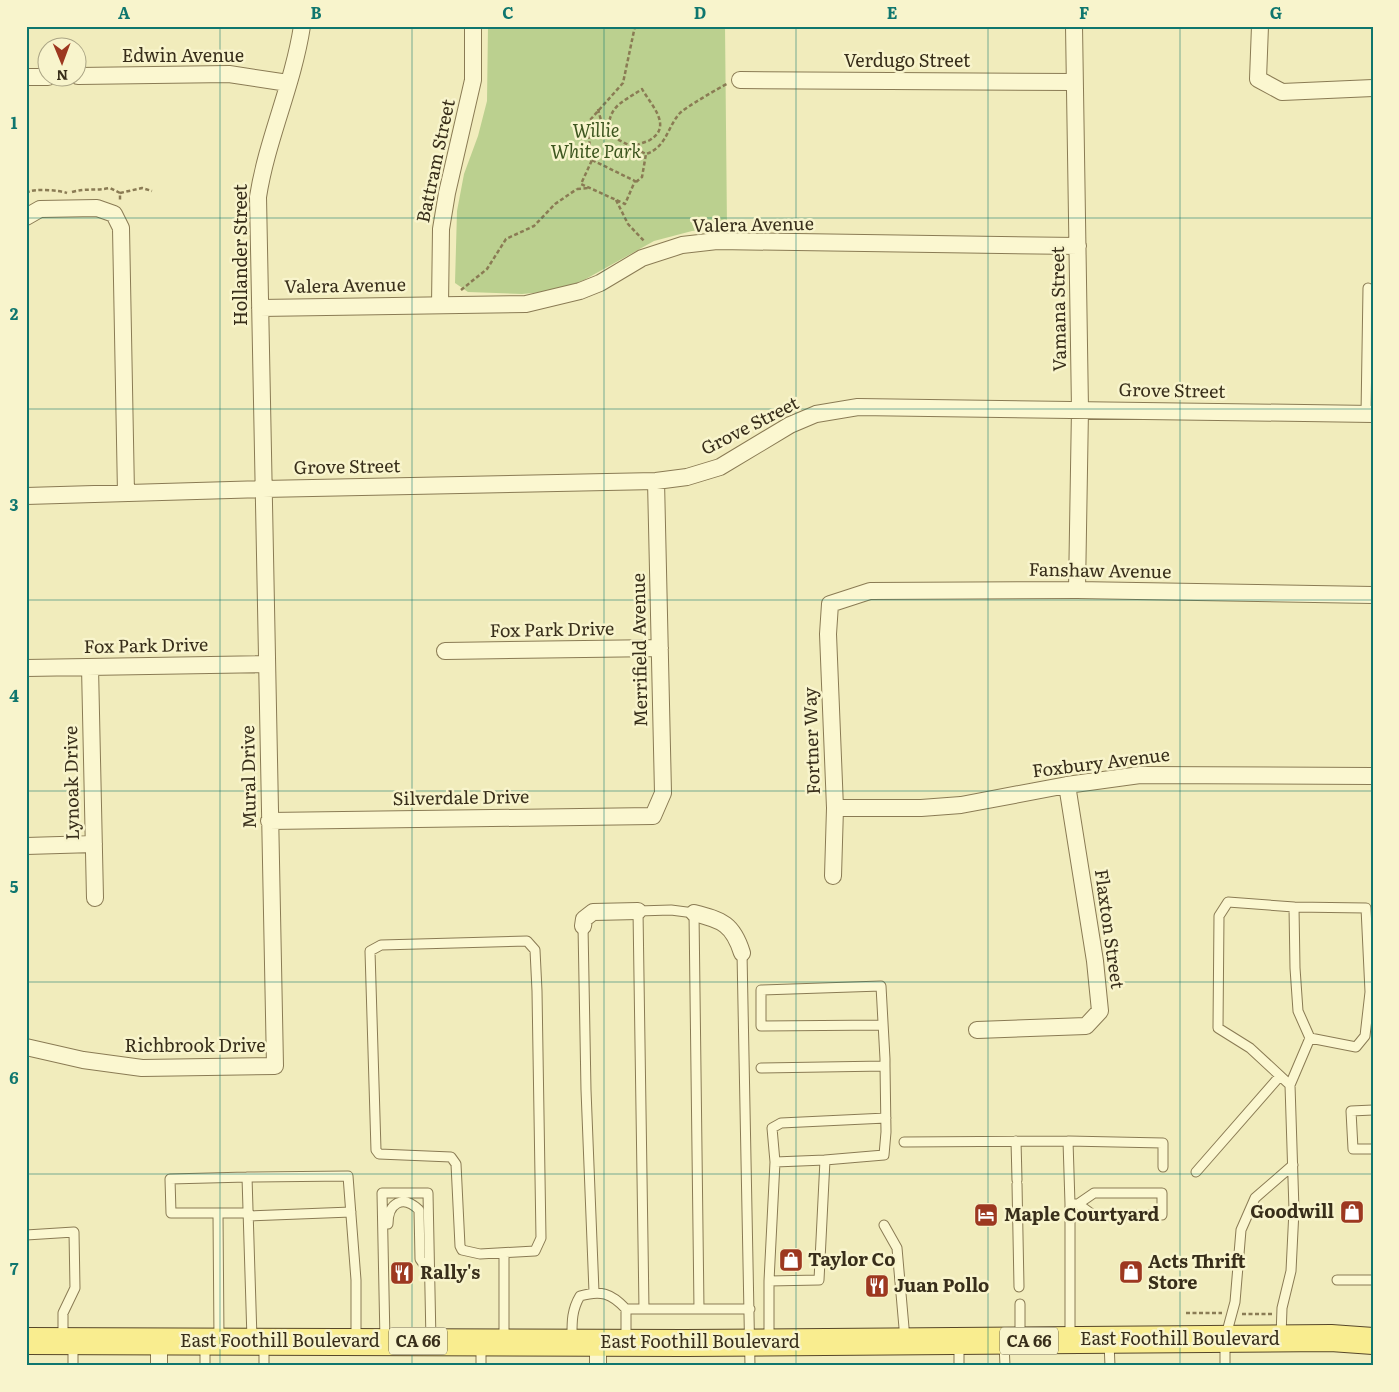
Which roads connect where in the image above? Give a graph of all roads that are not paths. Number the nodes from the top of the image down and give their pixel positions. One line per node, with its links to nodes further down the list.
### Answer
1 (302, 26): 8 (street, Hollander Street)
2 (473, 26): 13 (street, Battram Street)
3 (1074, 26): 7 (street, Vamana Street)
4 (1260, 26): 9 (street)
5 (88, 76): 8 (street, Edwin Avenue)
6 (740, 80): 7 (street, Verdugo Street)
7 (1074, 82): 11 (street, Vamana Street)
8 (288, 83): 14 (street, Hollander Street)
9 (1373, 88)
10 (26, 217): 19 (street)
11 (1078, 246): 13 (street, Valera Avenue); 15 (street, Vamana Street)
12 (1368, 288): 16 (lane)
13 (446, 304): 14 (street, Valera Avenue)
14 (260, 308): 18 (street, Hollander Street)
15 (1080, 409): 16 (street, Grove Street); 17 (street, Grove Street); 21 (street, Vamana Street)
16 (1369, 414)
17 (656, 481): 18 (street, Grove Street); 24 (street, Merrifield Avenue)
18 (263, 489): 19 (street, Grove Street); 26 (street, Mural Drive)
19 (126, 493): 20 (street, Grove Street)
20 (26, 496)
21 (1077, 590): 22 (street, Fanshaw Avenue); 23 (street, Fanshaw Avenue)
22 (1373, 596)
23 (830, 604): 31 (street, Fortner Way)
24 (660, 648): 25 (street, Fox Park Drive); 32 (street, Merrifield Avenue)
25 (445, 651)
26 (267, 664): 27 (street, Fox Park Drive); 33 (street, Mural Drive)
27 (90, 667): 28 (street, Fox Park Drive); 34 (street, Lynoak Drive)
28 (26, 668)
29 (1373, 776): 30 (street, Foxbury Avenue)
30 (1067, 785): 31 (street, Foxbury Avenue); 44 (street, Flaxton Street)
31 (835, 808): 36 (street, Fortner Way)
32 (654, 816): 33 (street, Silverdale Drive)
33 (270, 821): 47 (street, Mural Drive)
34 (94, 844): 35 (street); 37 (street, Lynoak Drive)
35 (26, 846)
36 (833, 876)
37 (95, 898)
38 (1294, 908): 45 (lane); 45 (lane); 50 (lane)
39 (638, 911): 40 (lane); 41 (street); 79 (lane)
40 (694, 912): 42 (street); 80 (lane)
41 (583, 926): 77 (lane)
42 (742, 953): 81 (lane)
43 (883, 1026): 43 (lane); 48 (lane)
44 (977, 1030)
45 (1310, 1038): 51 (lane)
46 (26, 1047): 47 (street, Richbrook Drive)
47 (275, 1066)
48 (885, 1066): 49 (lane); 53 (lane)
49 (761, 1068)
50 (1280, 1076): 51 (lane); 62 (lane)
51 (1290, 1085): 60 (lane)
52 (1373, 1110): 57 (lane)
53 (886, 1118): 58 (lane); 59 (lane)
54 (904, 1142): 55 (lane)
55 (1016, 1142): 56 (lane); 75 (lane)
56 (1068, 1142): 61 (lane); 64 (lane)
57 (1373, 1149)
58 (825, 1160): 59 (lane); 74 (lane)
59 (775, 1162): 74 (lane)
60 (1292, 1165): 83 (lane); 84 (lane)
61 (1163, 1167)
62 (1196, 1172)
63 (247, 1177): 65 (lane); 66 (lane); 67 (lane)
64 (1074, 1204): 64 (lane); 85 (lane)
65 (351, 1212): 67 (lane); 88 (lane)
66 (218, 1214): 67 (lane); 95 (lane)
67 (249, 1214): 97 (lane)
68 (884, 1225): 93 (lane)
69 (26, 1235): 94 (lane)
70 (504, 1254): 70 (lane); 98 (lane)
71 (429, 1272): 76 (lane); 76 (lane); 90 (lane)
72 (1337, 1280): 73 (lane)
73 (1373, 1280)
74 (769, 1281): 100 (lane)
75 (1019, 1287)
76 (384, 1288): 89 (lane)
77 (594, 1292): 82 (lane); 99 (lane)
78 (1020, 1304): 96 (lane)
79 (644, 1309): 80 (lane); 82 (lane)
80 (699, 1309): 81 (lane)
81 (750, 1309): 100 (lane)
82 (626, 1310): 92 (lane)
83 (1225, 1339): 84 (main road, East Foothill Boulevard / CA 66); 86 (main road, East Foothill Boulevard / CA 66); 104 (lane)
84 (1281, 1339): 91 (main road, East Foothill Boulevard / CA 66)
85 (1070, 1340): 86 (main road, East Foothill Boulevard / CA 66); 96 (main road, East Foothill Boulevard / CA 66)
86 (1110, 1340): 103 (lane)
87 (26, 1341): 94 (main road, East Foothill Boulevard / CA 66)
88 (356, 1341): 89 (main road, East Foothill Boulevard / CA 66); 97 (main road, East Foothill Boulevard / CA 66)
89 (385, 1341): 90 (main road, East Foothill Boulevard / CA 66)
90 (431, 1341): 98 (main road, East Foothill Boulevard / CA 66)
91 (1373, 1341)
92 (626, 1342): 99 (main road, East Foothill Boulevard / CA 66); 100 (main road, East Foothill Boulevard / CA 66)
93 (905, 1342): 100 (main road, East Foothill Boulevard / CA 66); 101 (main road, East Foothill Boulevard / CA 66)
94 (69, 1349): 102 (main road, East Foothill Boulevard / CA 66)
95 (210, 1349): 97 (main road, East Foothill Boulevard / CA 66); 102 (main road, East Foothill Boulevard / CA 66)
96 (1010, 1349): 101 (main road, East Foothill Boulevard / CA 66)
97 (260, 1350)
98 (489, 1350): 99 (main road, East Foothill Boulevard / CA 66)
99 (589, 1350)
100 (756, 1350)
101 (959, 1353)
102 (159, 1354)
103 (1110, 1366)
104 (1226, 1366)

